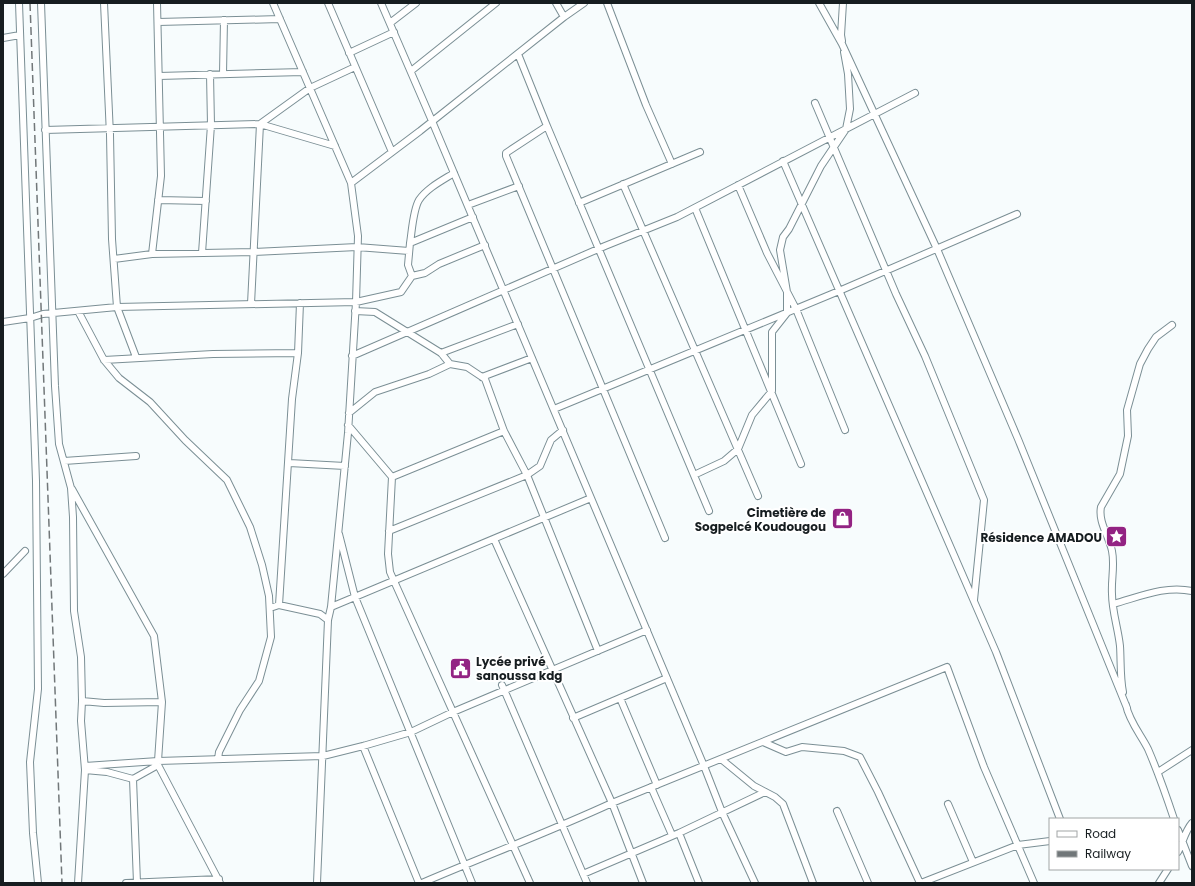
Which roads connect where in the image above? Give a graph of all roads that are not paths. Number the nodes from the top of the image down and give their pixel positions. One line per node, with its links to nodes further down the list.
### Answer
1 (19, 3): 21 (street)
2 (41, 3): 43 (street)
3 (104, 3): 42 (street)
4 (157, 3): 18 (street)
5 (273, 3): 16 (street)
6 (328, 3): 24 (street)
7 (381, 3): 19 (street)
8 (416, 3): 19 (street)
9 (496, 3): 27 (street)
10 (556, 3): 15 (street)
11 (584, 3): 15 (street)
12 (607, 3): 50 (street)
13 (819, 3): 23 (street)
14 (843, 3): 23 (street)
15 (564, 17): 25 (street)
16 (280, 19): 17 (street); 28 (street)
17 (224, 20): 18 (street); 30 (street)
18 (158, 22): 31 (street)
19 (390, 23): 20 (street)
20 (394, 32): 24 (street); 27 (street)
21 (20, 36): 22 (street); 90 (street)
22 (3, 38)
23 (842, 44): 35 (street); 41 (street)
24 (349, 54): 26 (street)
25 (518, 54): 36 (street); 39 (street)
26 (355, 67): 32 (street); 47 (street)
27 (411, 71): 36 (street)
28 (302, 72): 30 (street); 32 (street)
29 (210, 74): 30 (street); 31 (street); 38 (street)
30 (223, 74)
31 (159, 76): 40 (street)
32 (310, 88): 37 (street); 45 (street)
33 (914, 93): 35 (street)
34 (814, 103): 44 (street)
35 (875, 113): 41 (street); 69 (street)
36 (432, 121): 47 (street); 51 (street)
37 (260, 124): 38 (street); 45 (street); 71 (street)
38 (211, 125): 40 (street); 57 (street)
39 (547, 126): 55 (street); 58 (street)
40 (160, 127): 42 (street); 56 (street)
41 (846, 128): 44 (street); 46 (street)
42 (110, 129): 43 (street); 74 (street)
43 (45, 130): 89 (street)
44 (829, 137): 46 (street); 49 (street)
45 (335, 146): 52 (street)
46 (833, 146): 59 (street); 76 (street)
47 (392, 152): 52 (street)
48 (700, 152): 50 (street)
49 (783, 161): 54 (street); 59 (street)
50 (672, 164): 53 (street)
51 (454, 173): 60 (street); 65 (street)
52 (351, 183): 67 (street)
53 (623, 184): 58 (street); 64 (street)
54 (738, 185): 61 (street); 80 (street)
55 (519, 186): 60 (street); 75 (street)
56 (158, 200): 57 (street); 73 (street)
57 (206, 201): 72 (street)
58 (579, 203): 68 (street)
59 (802, 204): 79 (street); 80 (street)
60 (468, 205): 63 (street)
61 (695, 208): 64 (street); 94 (street)
62 (1017, 214): 69 (street)
63 (473, 217): 65 (street); 66 (street)
64 (643, 231): 68 (street); 96 (street)
65 (410, 243): 70 (street)
66 (485, 245): 77 (street); 78 (street)
67 (357, 247): 70 (street); 71 (street); 81 (street)
68 (599, 249): 75 (street); 104 (street)
69 (937, 249): 76 (street); 151 (street)
70 (409, 251): 77 (street)
71 (254, 252): 72 (street); 82 (street)
72 (202, 253): 73 (street)
73 (152, 254): 74 (street)
74 (114, 259): 84 (street)
75 (553, 269): 78 (street); 106 (street)
76 (886, 271): 79 (street); 137 (street)
77 (412, 276): 81 (street)
78 (504, 291): 92 (street); 95 (street)
79 (839, 291): 85 (street); 137 (street)
80 (787, 292): 85 (street); 88 (street)
81 (356, 302): 83 (street); 87 (street)
82 (251, 304): 83 (street); 84 (street)
83 (300, 304): 97 (street)
84 (117, 307): 86 (street); 100 (street)
85 (796, 309): 88 (street); 112 (street)
86 (78, 311): 89 (street); 102 (street)
87 (355, 311): 95 (street); 99 (street)
88 (787, 313): 94 (street); 107 (street)
89 (52, 314): 90 (street); 116 (street)
90 (30, 318): 91 (street); 190 (street)
91 (3, 322)
92 (518, 324): 98 (street); 101 (street)
93 (1172, 325): 139 (street)
94 (746, 330): 96 (street); 107 (street)
95 (408, 332): 98 (street); 99 (street)
96 (695, 351): 104 (street); 114 (street)
97 (298, 353): 100 (street); 117 (street)
98 (441, 353): 103 (street)
99 (352, 356): 109 (street)
100 (136, 357): 102 (street)
101 (532, 358): 105 (street); 108 (street)
102 (104, 360): 141 (street)
103 (450, 364): 105 (street); 109 (street)
104 (650, 370): 106 (street); 121 (street)
105 (482, 377): 113 (street)
106 (603, 389): 108 (street); 131 (street)
107 (772, 391): 114 (street); 118 (street)
108 (554, 409): 111 (street)
109 (349, 413): 110 (street)
110 (348, 425): 119 (street); 122 (street)
111 (563, 430): 120 (street); 125 (street)
112 (845, 430)
113 (504, 431): 120 (street); 122 (street)
114 (738, 449): 121 (street); 124 (street)
115 (136, 456): 116 (street)
116 (64, 461): 123 (street)
117 (289, 463): 119 (street); 138 (street)
118 (801, 464)
119 (345, 466): 128 (street)
120 (527, 475): 127 (street); 129 (street)
121 (694, 475): 126 (street)
122 (392, 477): 129 (street)
123 (71, 488): 149 (street); 150 (street)
124 (758, 496)
125 (591, 498): 127 (street); 143 (street)
126 (709, 511)
127 (544, 518): 130 (street); 144 (street)
128 (338, 529): 136 (street); 140 (street)
129 (389, 531): 134 (street)
130 (494, 538): 134 (street); 145 (street)
131 (665, 538)
132 (25, 551): 133 (street)
133 (3, 574)
134 (394, 581): 136 (street); 152 (street)
135 (1192, 591): 139 (street)
136 (355, 597): 140 (street); 154 (street)
137 (974, 602): 172 (street)
138 (279, 604): 141 (street); 142 (street)
139 (1113, 604): 151 (street)
140 (331, 607): 142 (street)
141 (270, 608): 159 (street)
142 (328, 620): 158 (street)
143 (647, 630): 144 (street); 146 (street)
144 (598, 651): 145 (street)
145 (552, 671): 147 (street); 153 (street)
146 (667, 678): 148 (street); 162 (street)
147 (504, 688): 152 (street); 175 (street)
148 (620, 698): 153 (street); 166 (street)
149 (82, 701): 150 (street); 163 (street)
150 (162, 702): 161 (street)
151 (1126, 708): 164 (street)
152 (453, 712): 154 (street); 180 (street)
153 (573, 718): 168 (street)
154 (411, 732): 156 (street); 184 (street)
155 (764, 742): 160 (street); 181 (street); 204 (street)
156 (363, 746): 158 (street); 195 (street)
157 (1192, 750): 164 (street)
158 (323, 756): 159 (street); 194 (street)
159 (218, 759): 161 (street)
160 (721, 759): 162 (street); 167 (street)
161 (158, 763): 163 (street); 165 (street); 189 (street)
162 (704, 766): 166 (street); 170 (street)
163 (85, 768): 165 (street); 191 (street)
164 (1158, 772): 173 (street)
165 (133, 779): 193 (street)
166 (654, 786): 168 (street); 177 (street)
167 (765, 792): 170 (street); 202 (street)
168 (612, 803): 175 (street); 182 (street)
169 (948, 804): 183 (street)
170 (722, 812): 176 (street); 201 (street)
171 (837, 812): 203 (street)
172 (1060, 818)
173 (1174, 818)
174 (1192, 823): 179 (street)
175 (562, 826): 180 (street); 187 (street)
176 (678, 833): 177 (street); 200 (street)
177 (672, 835): 182 (street)
178 (1049, 841): 181 (street)
179 (1180, 843): 185 (street)
180 (513, 845): 184 (street); 197 (street)
181 (1018, 845): 183 (street); 205 (street)
182 (631, 852): 187 (street); 199 (street)
183 (973, 862): 204 (street)
184 (463, 865): 195 (street); 196 (street)
185 (1192, 866)
186 (1167, 870): 206 (street)
187 (583, 874): 198 (street)
188 (193, 881): 189 (street); 193 (street)
189 (219, 881)
190 (38, 883)
191 (78, 883)
192 (126, 883): 193 (street)
193 (137, 883)
194 (317, 883)
195 (421, 883)
196 (472, 883)
197 (530, 883)
198 (587, 883)
199 (643, 883)
200 (699, 883)
201 (755, 883)
202 (813, 883)
203 (868, 883)
204 (921, 883)
205 (1034, 883)
206 (1159, 883)

